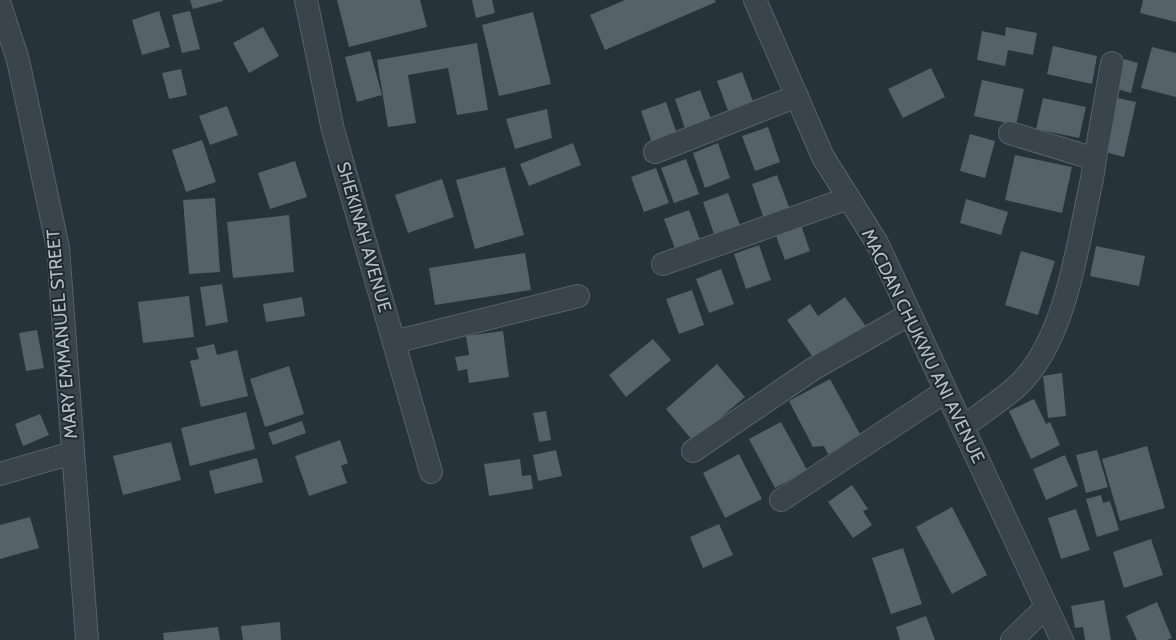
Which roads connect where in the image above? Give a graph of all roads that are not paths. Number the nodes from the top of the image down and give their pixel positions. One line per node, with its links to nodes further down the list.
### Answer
1 (306, 0): 14 (street, SHEKINAH AVENUE)
2 (755, 0): 6 (street, MACDAN CHUKWU ANI AVENUE)
3 (0, 5): 4 (street, MARY EMMANUEL STREET)
4 (9, 63): 18 (street, MARY EMMANUEL STREET)
5 (1112, 63): 9 (street)
6 (797, 96): 8 (street); 10 (street, MACDAN CHUKWU ANI AVENUE)
7 (1010, 133): 9 (street)
8 (655, 152)
9 (1095, 159): 16 (street)
10 (849, 198): 11 (street); 13 (street, MACDAN CHUKWU ANI AVENUE)
11 (662, 264)
12 (578, 296): 14 (street)
13 (910, 314): 15 (street, MACDAN CHUKWU ANI AVENUE); 17 (street)
14 (394, 342): 19 (street, SHEKINAH AVENUE)
15 (946, 391): 16 (street, MACDAN CHUKWU ANI AVENUE); 21 (street)
16 (963, 427): 22 (street, MACDAN CHUKWU ANI AVENUE)
17 (693, 451)
18 (72, 454): 20 (street); 23 (street, MARY EMMANUEL STREET)
19 (430, 472)
20 (0, 474)
21 (781, 500)
22 (1046, 607): 24 (street); 25 (street, MACDAN CHUKWU ANI AVENUE)
23 (87, 640)
24 (1012, 640)
25 (1062, 640)

